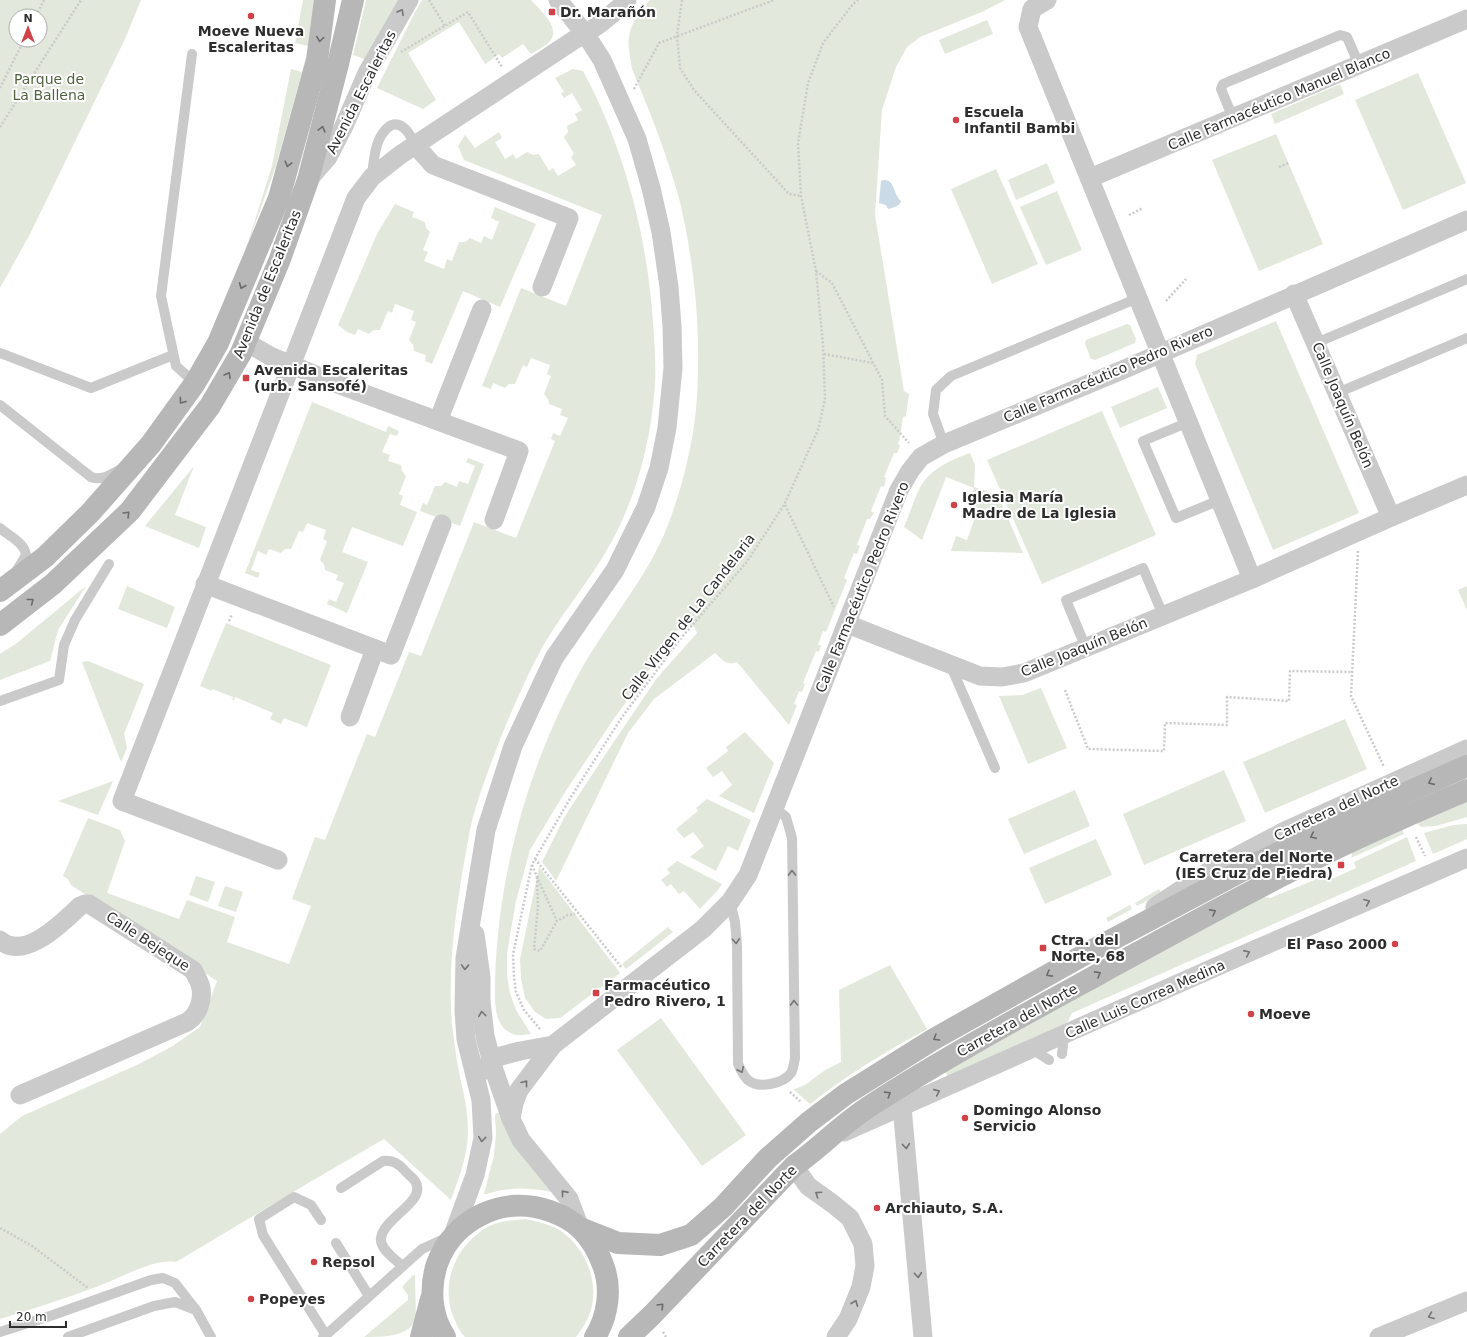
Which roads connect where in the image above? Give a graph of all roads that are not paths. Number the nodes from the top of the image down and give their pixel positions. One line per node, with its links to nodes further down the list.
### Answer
1 (325, 0): 29 (street, Avenida de Escaleritas, one-way to 29)
2 (353, 0): 15 (street, Avenida de Escaleritas, one-way to 2)
3 (409, 0): 15 (street, Avenida Escaleritas, one-way to 3)
4 (558, 0): 8 (street)
5 (627, 0): 8 (street)
6 (1047, 0): 14 (street)
7 (1467, 19): 10 (street, Calle Farmacéutico Manuel Blanco)
8 (586, 35): 12 (street); 62 (street)
9 (192, 54): 27 (lane)
10 (1359, 65): 11 (street, Calle Farmacéutico Manuel Blanco); 11 (lane)
11 (1233, 118): 14 (street, Calle Farmacéutico Manuel Blanco)
12 (415, 145): 13 (street); 13 (lane); 18 (street)
13 (372, 177): 28 (street)
14 (1090, 178): 20 (street)
15 (308, 180): 23 (street, Avenida de Escaleritas)
16 (1467, 220): 19 (street, Calle Farmacéutico Pedro Rivero)
17 (1467, 279): 24 (lane)
18 (542, 287)
19 (1294, 294): 24 (street, Calle Joaquín Belón); 26 (street, Calle Farmacéutico Pedro Rivero)
20 (1138, 298): 26 (street); 34 (lane)
21 (482, 309): 32 (street)
22 (1467, 338): 30 (lane)
23 (246, 342): 28 (street); 48 (street, Avenida de Escaleritas, one-way to 23)
24 (1316, 343): 30 (street, Calle Joaquín Belón)
25 (0, 353): 27 (lane)
26 (1161, 353): 33 (street); 34 (street, Calle Farmacéutico Pedro Rivero)
27 (174, 355): 29 (lane)
28 (290, 365): 32 (street); 44 (street)
29 (195, 383): 35 (street, Avenida de Escaleritas, one-way to 35)
30 (1337, 393): 38 (street, Calle Joaquín Belón)
31 (0, 405): 35 (lane)
32 (438, 421): 39 (street)
33 (1189, 422): 37 (street); 37 (lane)
34 (944, 444): 47 (street, Calle Farmacéutico Pedro Rivero)
35 (135, 461): 45 (street, Avenida de Escaleritas)
36 (1467, 485): 38 (street, Calle Joaquín Belón)
37 (1220, 500): 43 (street)
38 (1391, 517): 43 (street, Calle Joaquín Belón)
39 (494, 520)
40 (442, 524): 50 (street)
41 (0, 528): 45 (lane)
42 (109, 564): 52 (lane)
43 (1252, 579): 46 (street, Calle Joaquín Belón)
44 (205, 584): 50 (street); 60 (street)
45 (2, 590)
46 (1164, 615): 49 (street, Calle Joaquín Belón); 49 (lane)
47 (847, 624): 51 (street, Calle Joaquín Belón); 58 (street, Calle Farmacéutico Pedro Rivero)
48 (0, 625)
49 (1086, 648): 51 (street, Calle Joaquín Belón)
50 (375, 649): 53 (street)
51 (950, 664): 56 (lane)
52 (0, 701)
53 (350, 718)
54 (1467, 749): 64 (street, Carretera del Norte)
55 (1467, 766): 64 (street, Carretera del Norte, one-way to 64)
56 (995, 768)
57 (1467, 790): 77 (street, Carretera del Norte, one-way to 57)
58 (774, 807): 61 (street, Calle Farmacéutico Pedro Rivero); 61 (lane, one-way to 58)
59 (1467, 858): 65 (street, Calle Luis Correa Medina, one-way to 59)
60 (278, 860)
61 (730, 902): 67 (street, Calle Farmacéutico Pedro Rivero)
62 (472, 914): 66 (street, one-way to 62); 74 (street, one-way to 74)
63 (0, 940): 73 (street, Calle Bejeque)
64 (1089, 952): 81 (street, Carretera del Norte, one-way to 81)
65 (1064, 1035): 68 (street, Calle Luis Correa Medina); 70 (lane)
66 (485, 1036): 69 (street, Calle Farmacéutico Pedro Rivero); 72 (street)
67 (553, 1045): 69 (street, Calle Farmacéutico Pedro Rivero); 76 (street, Calle Farmacéutico Pedro Rivero, one-way to 67)
68 (1032, 1049): 71 (lane); 75 (street, Calle Luis Correa Medina, one-way to 68)
69 (520, 1051): 72 (street, Calle Farmacéutico Pedro Rivero)
70 (1062, 1054)
71 (1049, 1060)
72 (492, 1061): 74 (street); 76 (street)
73 (20, 1095)
74 (481, 1100): 82 (street, one-way to 82)
75 (902, 1107): 77 (street, Calle Luis Correa Medina); 98 (street, one-way to 98)
76 (511, 1119): 81 (street, one-way to 76)
77 (824, 1142): 78 (street, Carretera del Norte)
78 (794, 1166): 91 (street, Carretera del Norte, one-way to 78); 97 (street, one-way to 78)
79 (341, 1188): 84 (lane)
80 (321, 1220): 90 (lane)
81 (580, 1228): 82 (street); 96 (street)
82 (453, 1235): 84 (lane); 86 (street)
83 (336, 1243): 85 (lane)
84 (402, 1266): 85 (lane)
85 (369, 1296): 90 (lane)
86 (432, 1296): 94 (street); 95 (street)
87 (1467, 1301): 99 (street, one-way to 99)
88 (196, 1310): 89 (lane); 92 (lane); 93 (lane)
89 (0, 1332)
90 (325, 1336)
91 (629, 1336)
92 (68, 1337)
93 (211, 1337)
94 (421, 1337)
95 (445, 1337)
96 (595, 1337)
97 (836, 1337)
98 (923, 1337)
99 (1379, 1337)

